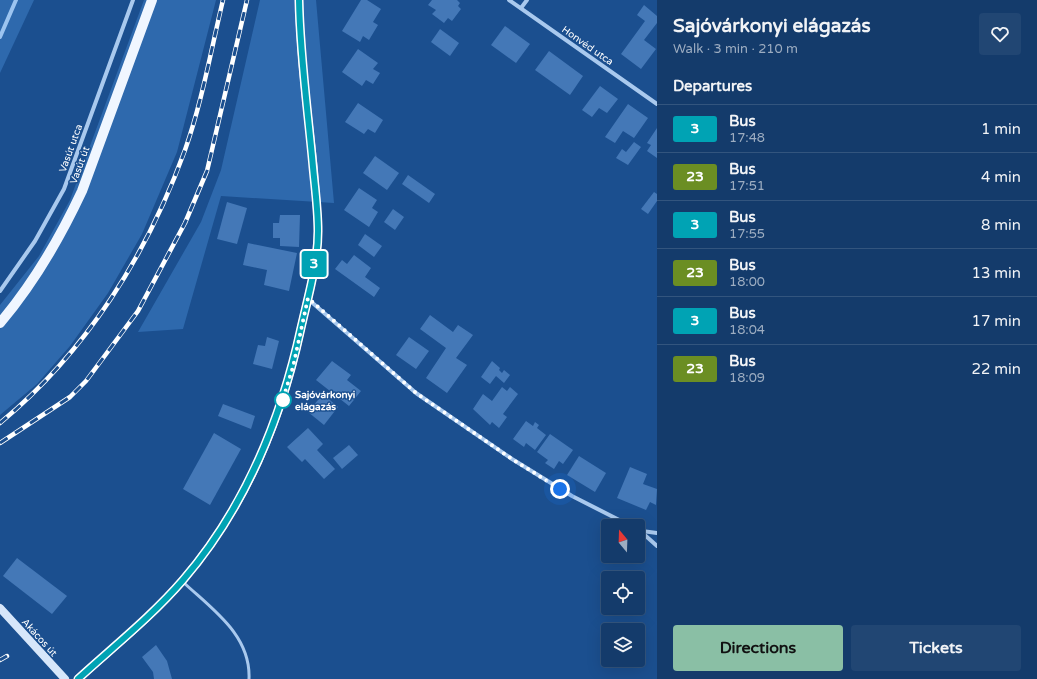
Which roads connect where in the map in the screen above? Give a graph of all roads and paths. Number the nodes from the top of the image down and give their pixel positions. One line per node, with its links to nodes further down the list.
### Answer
1 (133, 0): 8 (street, Vasút utca)
2 (152, 0): 10 (main road, Vasút út)
3 (300, 0): 9 (street)
4 (509, 0): 6 (street, Honvéd utca)
5 (527, 0): 6 (street)
6 (521, 8): 7 (street, Honvéd utca)
7 (657, 104)
8 (0, 291)
9 (308, 298): 11 (street); 16 (street)
10 (0, 324)
11 (617, 519)
12 (645, 531): 13 (street)
13 (657, 533)
14 (645, 535): 15 (street)
15 (657, 546)
16 (182, 582): 19 (street); 20 (lane)
17 (0, 608): 18 (street, Akácos út)
18 (65, 679)
19 (78, 679)
20 (249, 679)

